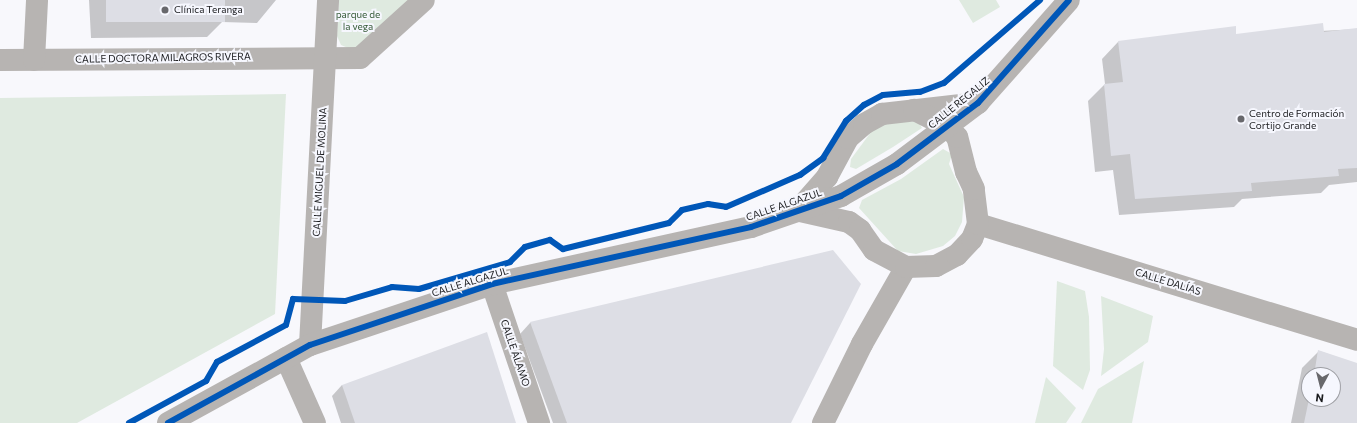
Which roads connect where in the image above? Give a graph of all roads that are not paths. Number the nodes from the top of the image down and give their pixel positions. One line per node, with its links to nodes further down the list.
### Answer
1 (37, 0): 7 (street)
2 (328, 0): 5 (street, CALLE MIGUEL DE MOLINA)
3 (424, 0): 5 (street, CALLE DOCTORA MILAGROS RIVERA)
4 (1069, 0): 8 (street, CALLE REGALIZ)
5 (327, 57): 7 (street, CALLE DOCTORA MILAGROS RIVERA); 20 (street, CALLE MIGUEL DE MOLINA)
6 (0, 60): 7 (street, CALLE DOCTORA MILAGROS RIVERA)
7 (34, 60)
8 (978, 102): 9 (street); 10 (street, CALLE REGALIZ); 11 (street)
9 (914, 110): 10 (street); 12 (street)
10 (948, 127): 11 (street); 13 (street, CALLE REGALIZ)
11 (961, 154): 15 (street)
12 (834, 165): 13 (street); 14 (street)
13 (841, 196): 14 (street, CALLE ALGAZUL); 16 (street)
14 (797, 211): 16 (street); 18 (street, CALLE ALGAZUL)
15 (978, 224): 17 (street); 19 (street, CALLE DALÍAS)
16 (860, 230): 17 (street)
17 (906, 267): 25 (street)
18 (492, 284): 20 (street, CALLE ALGAZUL); 24 (street, CALLE ÁLAMO)
19 (1357, 340)
20 (310, 345): 21 (street, CALLE ALGAZUL)
21 (286, 358): 22 (street, CALLE ALGAZUL); 23 (street)
22 (168, 423)
23 (315, 423)
24 (539, 423)
25 (823, 423)

